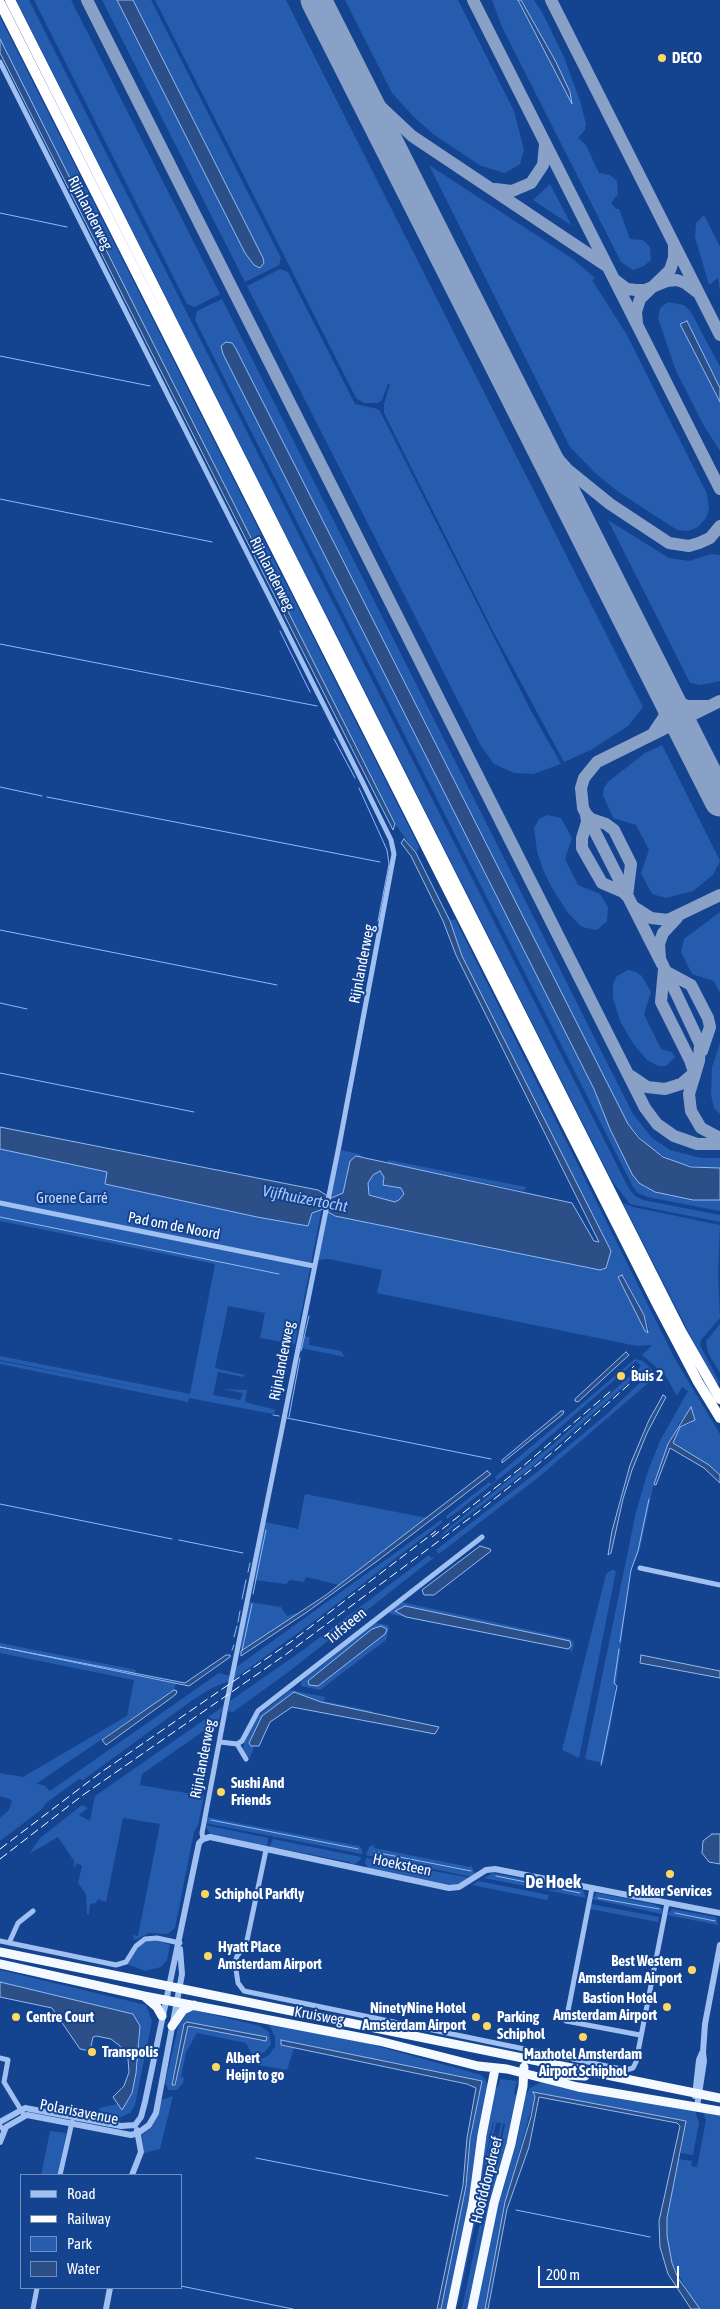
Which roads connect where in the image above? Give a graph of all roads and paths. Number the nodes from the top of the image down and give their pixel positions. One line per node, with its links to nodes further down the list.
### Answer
1 (10, 0): 6 (highway)
2 (0, 3): 9 (highway)
3 (0, 62): 5 (street, Rijnlanderweg)
4 (0, 1203): 5 (street, Pad om de Noord)
5 (314, 1266): 13 (street, Rijnlanderweg)
6 (708, 1378): 7 (highway); 8 (highway)
7 (720, 1391)
8 (720, 1399)
9 (720, 1418)
10 (482, 1537): 14 (street, Tufsteen)
11 (640, 1568): 12 (street)
12 (720, 1585)
13 (220, 1742): 14 (street); 16 (street, Rijnlanderweg)
14 (237, 1744): 15 (street)
15 (246, 1760)
16 (203, 1839): 17 (street, Hoeksteen); 24 (street, Rijnlanderweg)
17 (266, 1850): 18 (street, Hoeksteen); 35 (street, Kruisweg)
18 (592, 1888): 19 (street, Hoeksteen); 35 (street)
19 (667, 1903): 21 (street, Hoeksteen); 35 (street)
20 (33, 1911): 23 (street)
21 (720, 1913)
22 (0, 1941): 23 (street)
23 (9, 1943): 24 (street)
24 (180, 1944): 28 (street, Rijnlanderweg)
25 (720, 1945): 43 (street)
26 (0, 1952): 28 (highway, Kruisweg)
27 (0, 1964): 29 (highway, Kruisweg)
28 (174, 1988): 30 (street, Rijnlanderweg); 31 (street, Rijnlanderweg); 37 (highway, Kruisweg)
29 (144, 1996): 30 (highway, Kruisweg); 33 (highway)
30 (166, 2000): 31 (highway, Kruisweg); 33 (street, Rijnlanderweg)
31 (175, 2002): 32 (highway, Kruisweg); 34 (street, Rijnlanderweg)
32 (194, 2005): 34 (highway); 38 (highway, Kruisweg)
33 (162, 2016): 51 (street, Rijnlanderweg)
34 (172, 2026): 53 (street, Rijnlanderweg)
35 (640, 2036)
36 (0, 2058): 47 (street)
37 (520, 2058): 39 (highway, Hoofddorpdreef); 41 (highway, Kruisweg)
38 (495, 2069): 39 (highway, Kruisweg); 61 (highway, Hoofddorpdreef)
39 (524, 2072): 40 (highway, Kruisweg); 41 (highway); 42 (highway, Hoofddorpdreef)
40 (542, 2077): 42 (highway); 45 (highway, Kruisweg)
41 (610, 2077): 43 (highway, Kruisweg)
42 (523, 2086): 62 (highway, Hoofddorpdreef)
43 (697, 2094): 44 (highway, Kruisweg); 45 (street)
44 (720, 2098)
45 (697, 2107): 46 (highway, Kruisweg)
46 (720, 2111)
47 (22, 2112): 48 (street, Polarisavenue); 49 (street, Polarisavenue); 50 (street, Polarisavenue); 52 (street, Polarisavenue)
48 (73, 2117): 50 (street); 51 (street, Polarisavenue)
49 (0, 2122)
50 (72, 2124): 53 (street, Polarisavenue); 55 (street)
51 (135, 2124): 53 (street)
52 (2, 2128): 54 (street, Polarisavenue)
53 (138, 2133): 56 (street)
54 (0, 2142)
55 (60, 2174)
56 (132, 2174)
57 (38, 2289): 59 (street)
58 (110, 2289): 60 (street)
59 (33, 2309)
60 (106, 2309)
61 (451, 2309)
62 (472, 2309)

